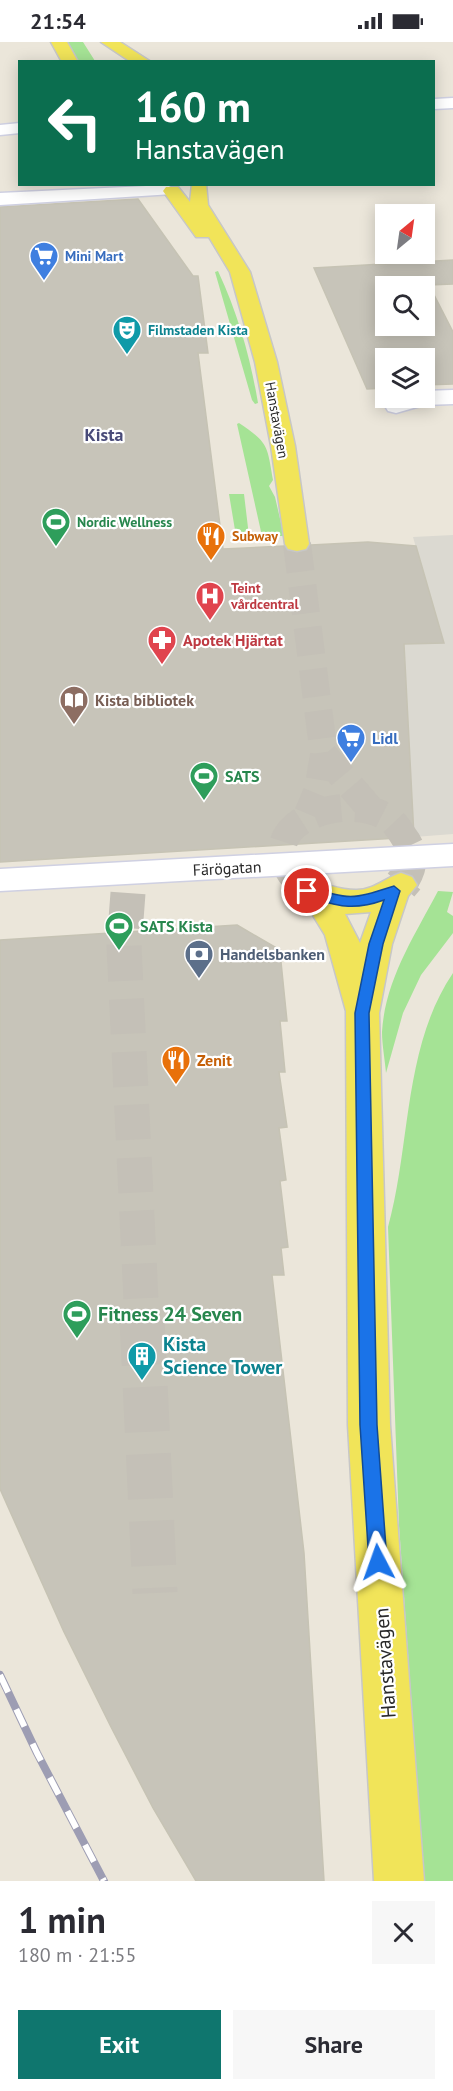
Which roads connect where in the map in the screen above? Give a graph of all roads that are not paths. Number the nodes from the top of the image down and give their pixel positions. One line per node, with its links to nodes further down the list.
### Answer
1 (59, 42): 3 (main road)
2 (109, 42): 4 (main road)
3 (69, 60)
4 (140, 60)
5 (453, 103): 6 (street)
6 (435, 104)
7 (18, 128): 8 (street)
8 (0, 130)
9 (100, 186): 12 (street)
10 (201, 186): 11 (main road, Hanstavägen); 14 (main road, Hanstavägen)
11 (166, 188): 13 (street); 14 (main road, Hanstavägen)
12 (0, 192)
13 (0, 199)
14 (246, 300): 17 (main road, Hanstavägen)
15 (453, 397): 16 (street)
16 (435, 398)
17 (297, 543)
18 (453, 855): 19 (street, Färögatan)
19 (0, 880)
20 (362, 1013): 20 (main road, Hanstavägen); 21 (main road, Hanstavägen)
21 (399, 1881)

